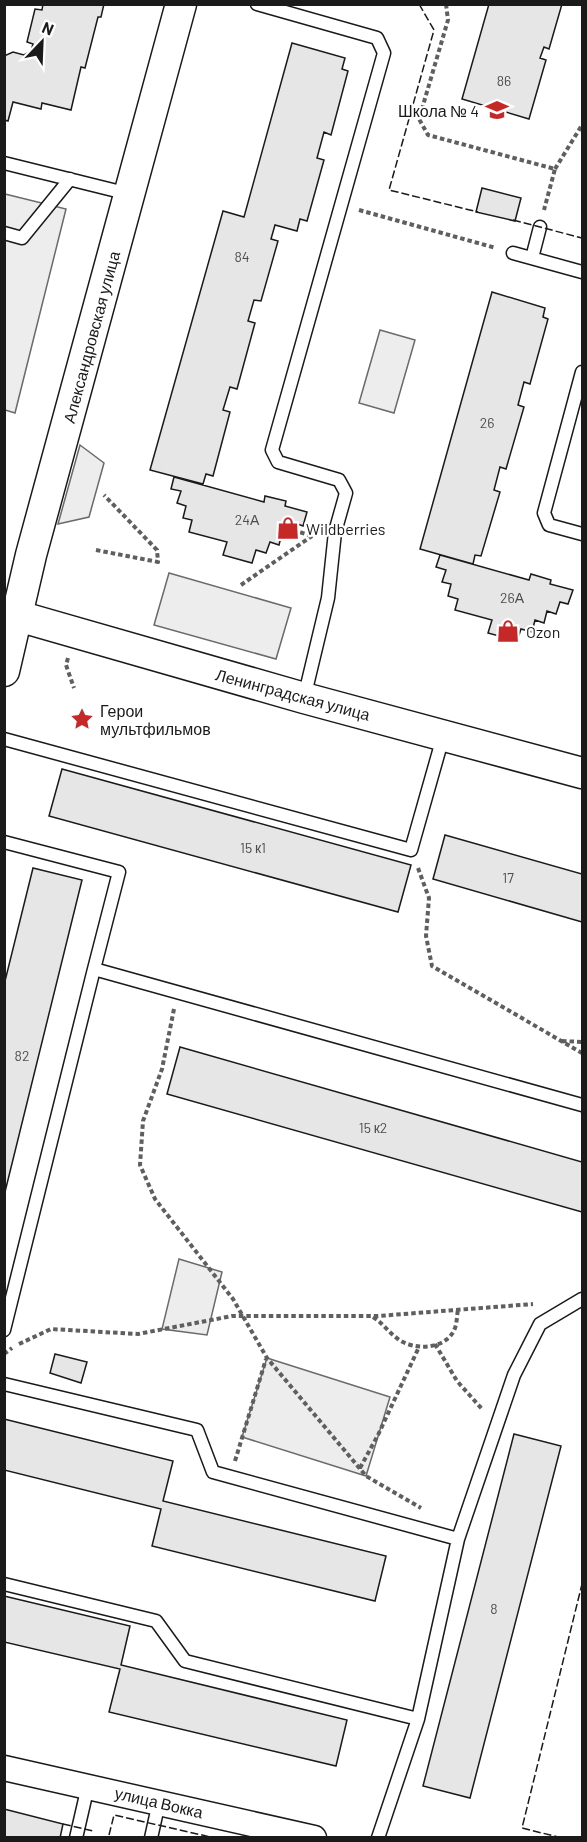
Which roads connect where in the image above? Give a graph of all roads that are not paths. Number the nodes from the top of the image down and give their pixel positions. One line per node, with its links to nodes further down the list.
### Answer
1 (181, 4): 5 (street, Александровская улица)
2 (257, 4): 15 (lane)
3 (4, 163): 4 (lane)
4 (70, 179): 5 (lane); 7 (lane)
5 (130, 194): 13 (street, Александровская улица)
6 (540, 227): 9 (lane)
7 (4, 233)
8 (513, 253): 9 (lane)
9 (532, 258): 10 (lane)
10 (582, 272)
11 (582, 372): 12 (lane)
12 (582, 534)
13 (11, 614): 14 (street, Александровская улица); 15 (street, Ленинградская улица)
14 (4, 671)
15 (304, 698): 16 (street, Ленинградская улица)
16 (443, 735): 17 (lane); 18 (street, Ленинградская улица)
17 (4, 739)
18 (582, 773)
19 (4, 842): 20 (lane)
20 (94, 969): 21 (lane); 23 (lane)
21 (582, 1105)
22 (581, 1300): 25 (lane)
23 (4, 1330)
24 (4, 1384): 25 (lane)
25 (458, 1539): 27 (lane)
26 (4, 1584): 27 (lane)
27 (418, 1719): 34 (lane)
28 (4, 1768): 29 (street, улица Вокка)
29 (88, 1786): 30 (street, улица Вокка); 31 (lane)
30 (159, 1802): 32 (lane); 33 (street, улица Вокка)
31 (76, 1838)
32 (151, 1838)
33 (314, 1838)
34 (378, 1838)

